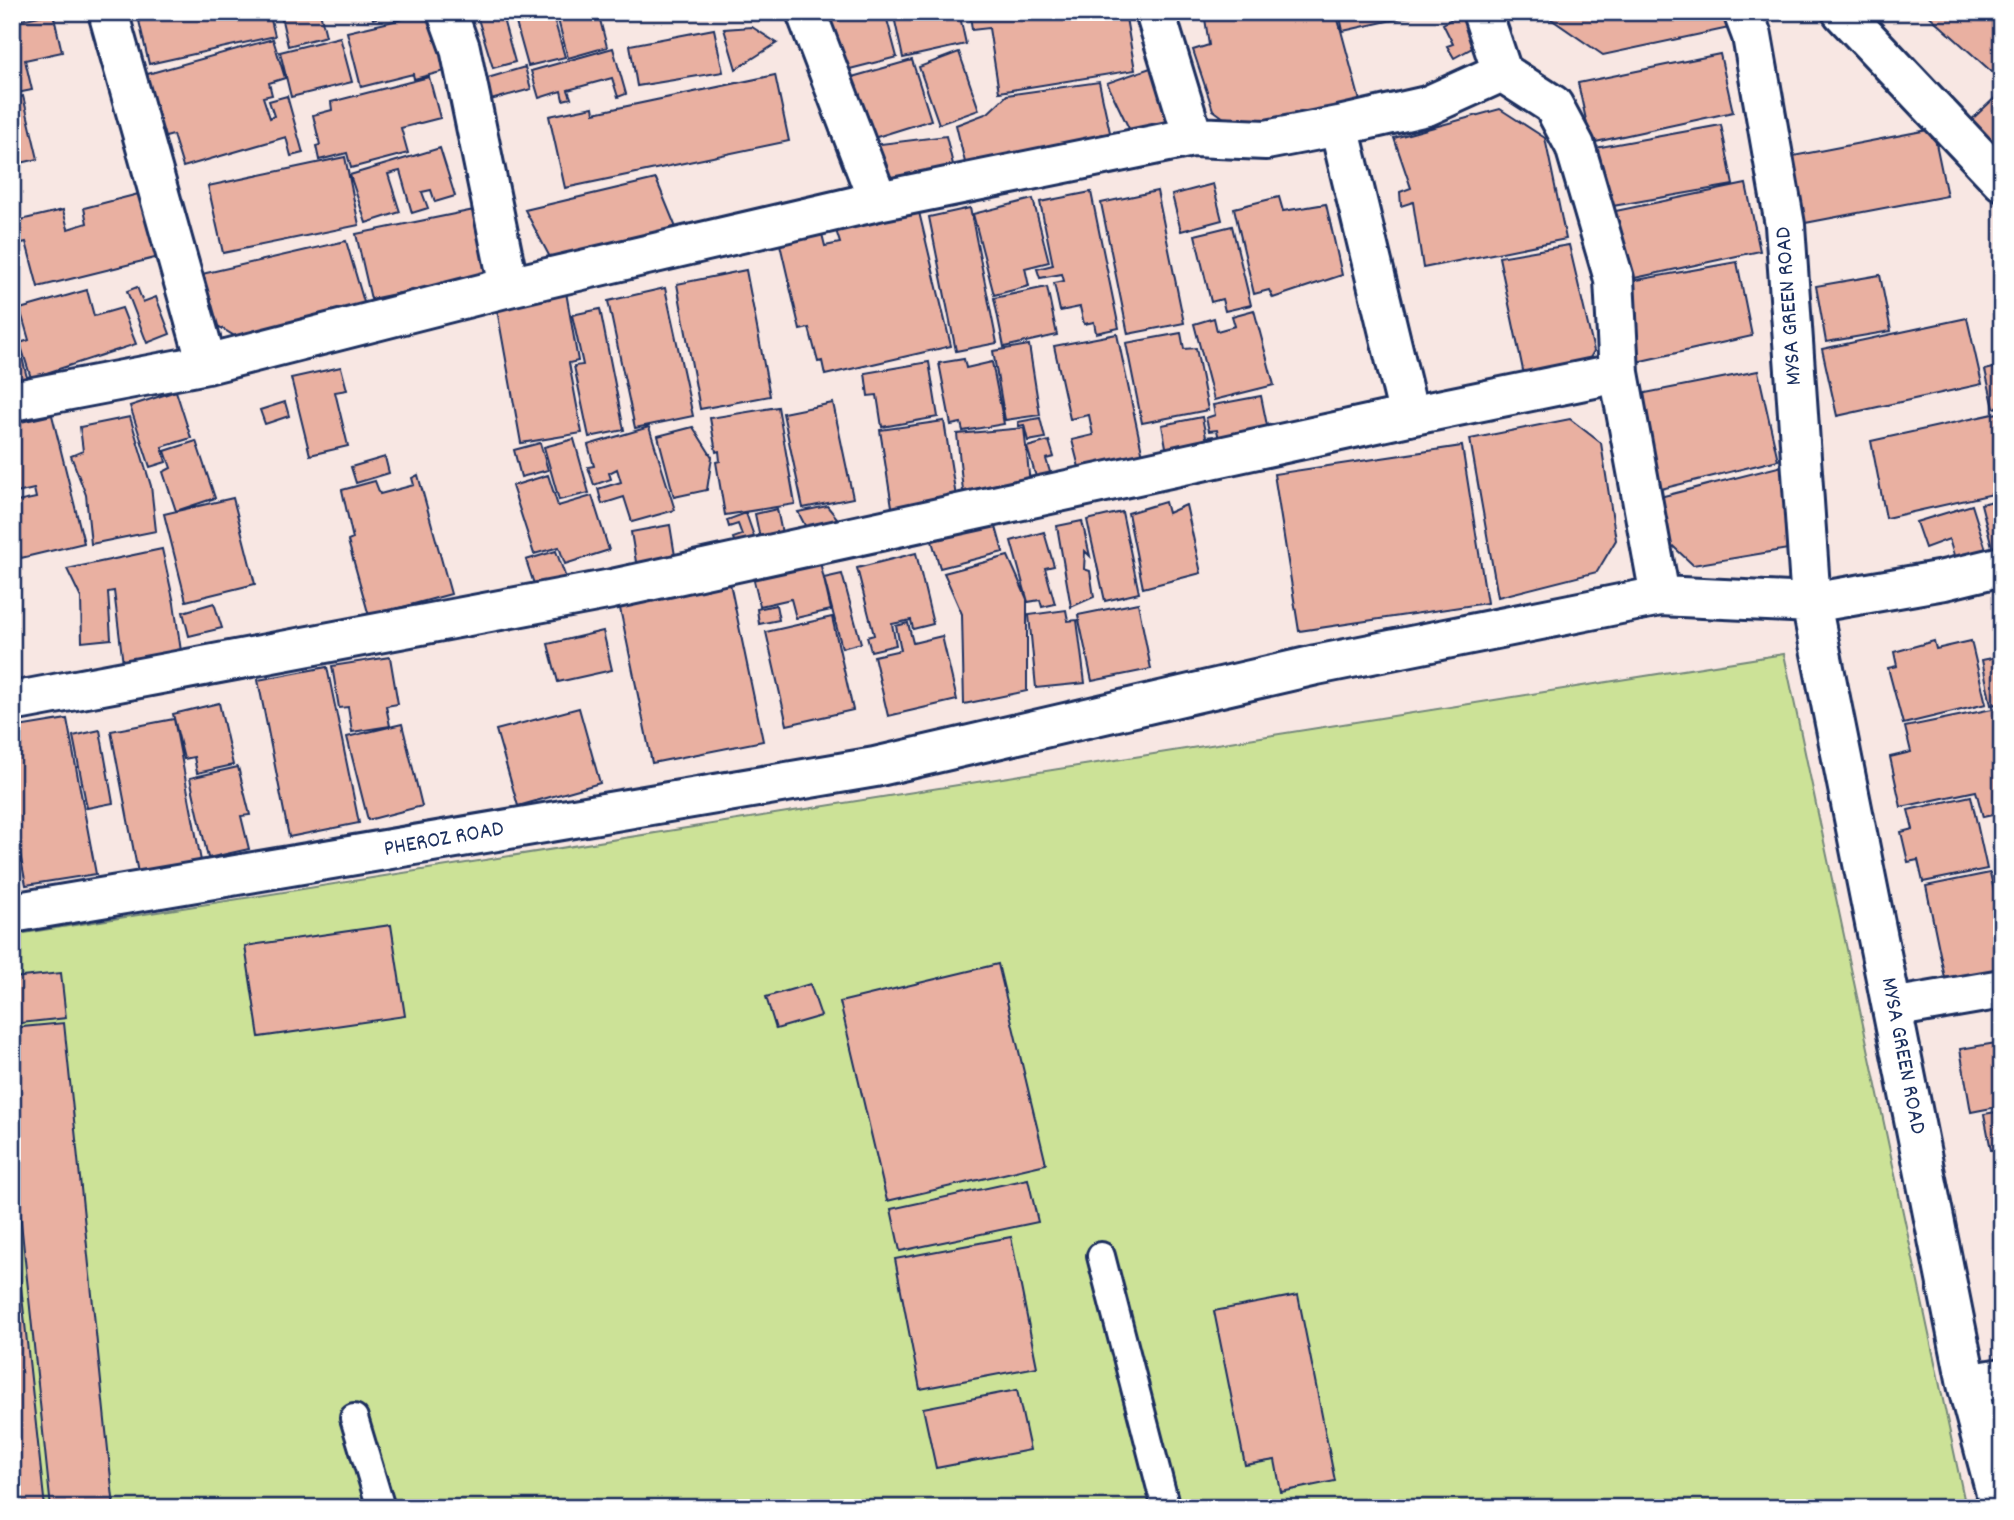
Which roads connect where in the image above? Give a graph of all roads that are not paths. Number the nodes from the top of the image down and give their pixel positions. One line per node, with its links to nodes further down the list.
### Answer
1 (108, 12): 14 (street)
2 (447, 12): 13 (street)
3 (806, 12): 12 (street)
4 (1155, 12): 10 (street)
5 (1482, 12): 8 (street)
6 (1743, 12): 20 (street, MYSA GREEN ROAD)
7 (1842, 12): 11 (street)
8 (1502, 72): 9 (street); 15 (street)
9 (1339, 126): 10 (street); 17 (street)
10 (1193, 137): 12 (street)
11 (2002, 181)
12 (878, 201): 13 (street)
13 (509, 287): 14 (street)
14 (207, 364): 16 (street)
15 (1619, 373): 17 (street); 19 (street)
16 (12, 401)
17 (1409, 416): 21 (street)
18 (2002, 566): 20 (street)
19 (1660, 596): 20 (street, PHEROZ ROAD); 22 (street, PHEROZ ROAD)
20 (1811, 603): 24 (street, MYSA GREEN ROAD)
21 (12, 702)
22 (12, 913)
23 (2002, 989): 24 (street)
24 (1892, 1008): 26 (street, MYSA GREEN ROAD)
25 (1101, 1256): 29 (lane)
26 (1984, 1381): 30 (street, MYSA GREEN ROAD)
27 (354, 1418): 28 (lane)
28 (381, 1508)
29 (1166, 1508)
30 (2000, 1508)

